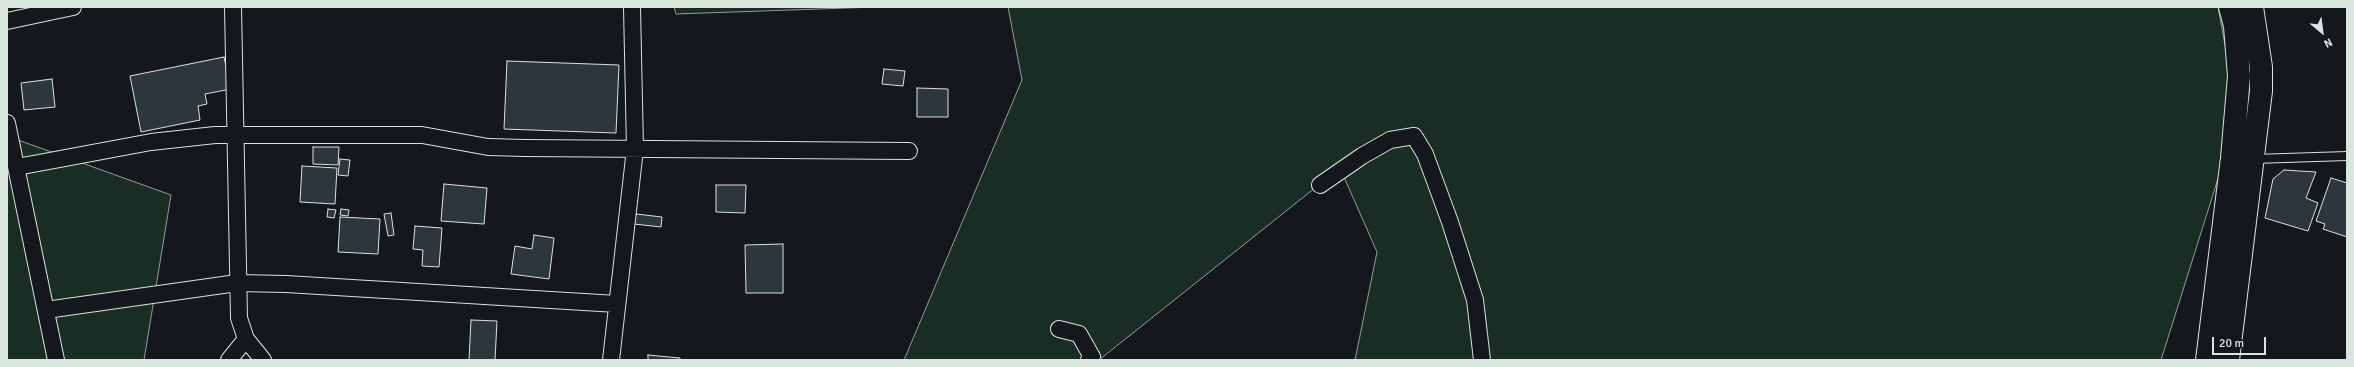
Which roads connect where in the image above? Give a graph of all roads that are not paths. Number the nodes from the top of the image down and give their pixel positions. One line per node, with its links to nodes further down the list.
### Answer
1 (74, 7): 6 (street)
2 (233, 7): 8 (street)
3 (632, 7): 9 (street)
4 (2230, 7): 26 (street)
5 (2252, 7): 12 (street)
6 (7, 21)
7 (7, 124): 13 (street)
8 (236, 135): 9 (street); 13 (street); 15 (street)
9 (635, 149): 10 (street); 16 (street)
10 (909, 151)
11 (2347, 156): 12 (lane)
12 (2253, 159): 27 (street)
13 (17, 167): 17 (street)
14 (1320, 185): 25 (street)
15 (237, 283): 16 (street); 17 (street); 19 (street)
16 (617, 304): 23 (street)
17 (46, 310): 20 (street)
18 (1059, 329): 24 (street)
19 (246, 339): 21 (street); 22 (street)
20 (56, 360)
21 (229, 360)
22 (263, 360)
23 (611, 360)
24 (1089, 360)
25 (1482, 360)
26 (2207, 360)
27 (2228, 360)

